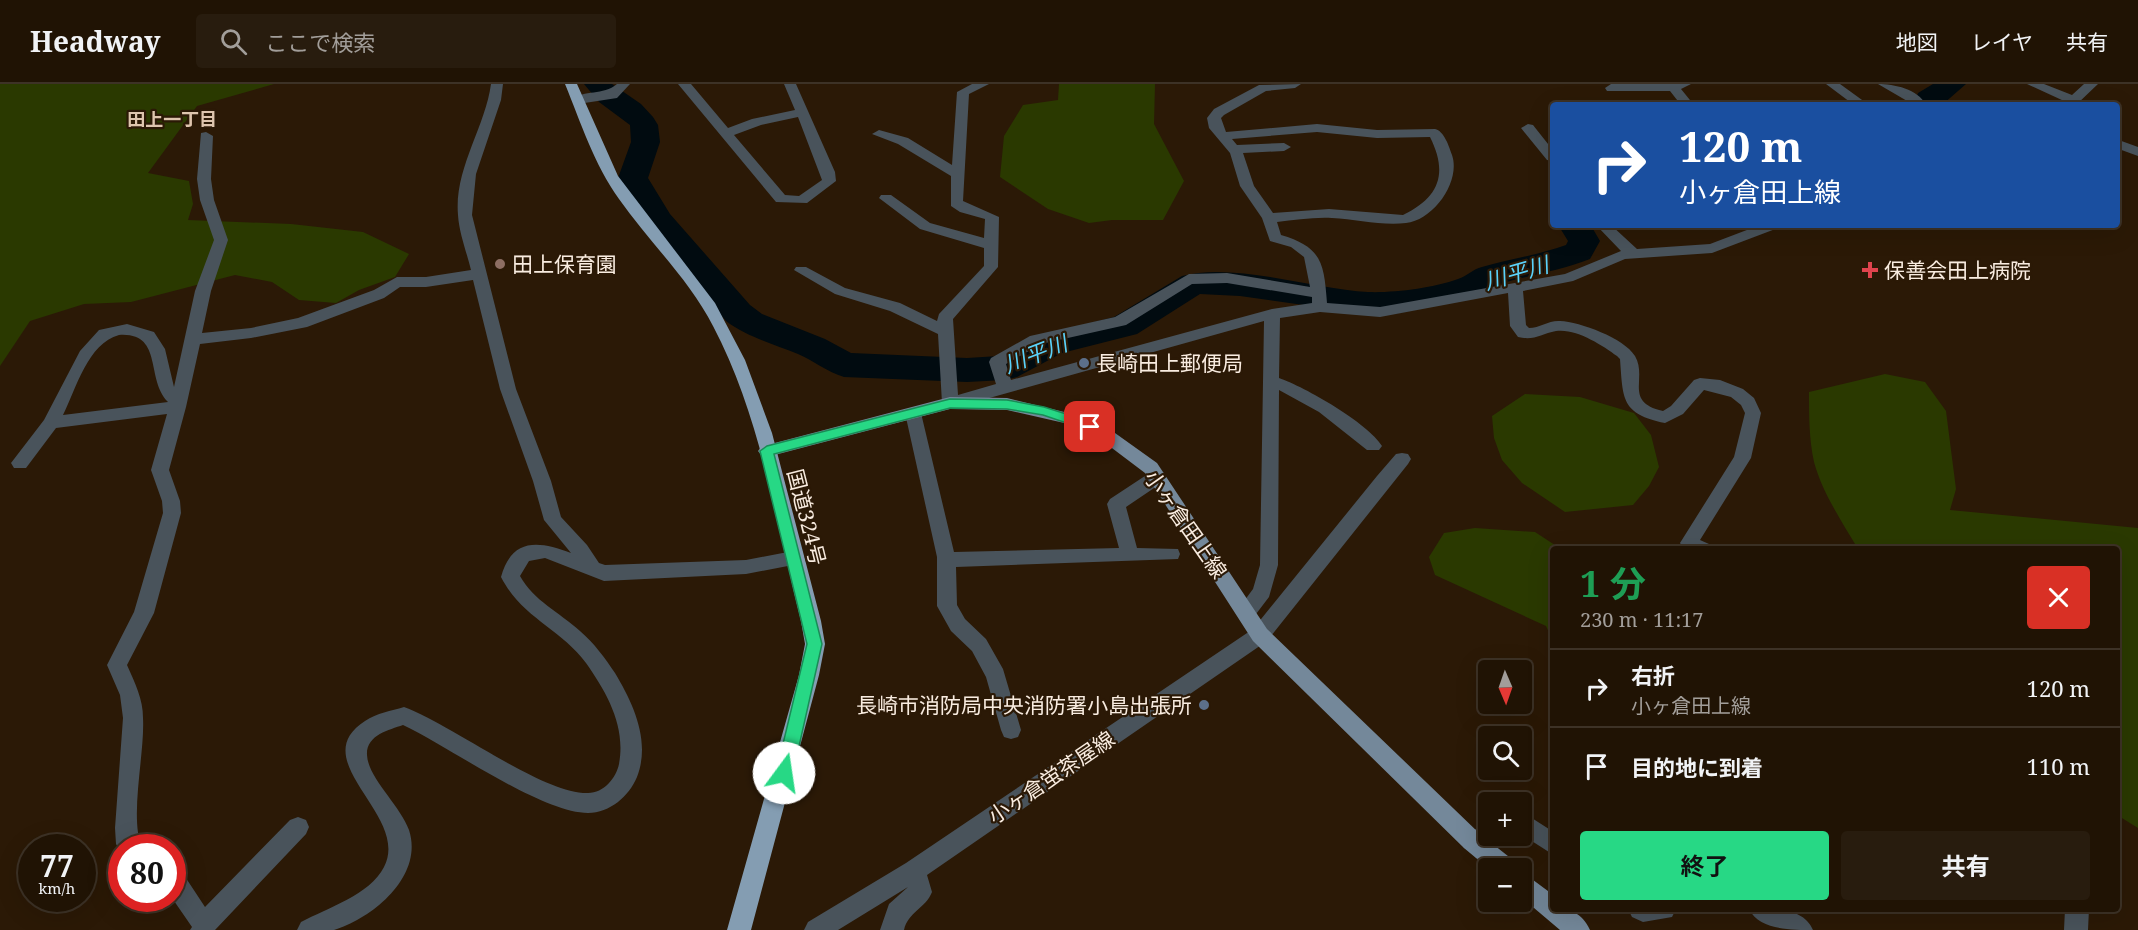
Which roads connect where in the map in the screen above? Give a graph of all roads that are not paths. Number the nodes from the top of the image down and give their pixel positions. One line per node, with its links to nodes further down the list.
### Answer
1 (497, 84): 38 (street)
2 (624, 84): 13 (street)
3 (684, 84): 21 (street)
4 (790, 84): 19 (street)
5 (983, 84): 30 (street)
6 (1295, 84): 24 (street)
7 (1832, 84): 15 (street)
8 (1884, 84): 16 (street)
9 (2033, 84): 17 (street)
10 (2090, 84): 18 (street)
11 (1676, 85): 12 (street); 14 (street)
12 (1611, 88)
13 (574, 92): 51 (highway, 国道324号)
14 (1686, 102)
15 (1859, 102)
16 (1918, 102)
17 (2068, 102)
18 (2071, 102)
19 (803, 112): 21 (street); 21 (street)
20 (1528, 128): 29 (street)
21 (725, 134)
22 (879, 134): 30 (street)
23 (206, 136): 43 (street)
24 (1222, 136): 27 (street); 32 (street)
25 (2120, 145): 28 (street)
26 (1284, 147): 27 (street)
27 (1233, 149): 32 (street)
28 (2138, 152)
29 (1550, 155)
30 (957, 174): 35 (street)
31 (886, 198): 35 (street)
32 (1269, 218): 40 (street)
33 (1606, 228): 36 (street)
34 (1765, 228): 36 (street)
35 (991, 245): 42 (street)
36 (1633, 254): 39 (street)
37 (801, 270): 42 (street)
38 (478, 274): 43 (street); 60 (street)
39 (1515, 288): 40 (street); 55 (street)
40 (1319, 300): 41 (street); 45 (street)
41 (1272, 314): 44 (street); 45 (street)
42 (945, 331): 46 (street)
43 (193, 339): 47 (street)
44 (1271, 381): 50 (street); 61 (street)
45 (1006, 389): 46 (street)
46 (950, 403): 48 (main road, 小ヶ倉田上線); 54 (main road, 小ヶ倉田上線)
47 (178, 405): 49 (street); 49 (street); 66 (street)
48 (913, 413): 51 (main road, 小ヶ倉田上線); 59 (street)
49 (51, 423): 53 (street)
50 (1373, 446)
51 (767, 451): 58 (highway, 国道324号)
52 (1402, 459): 62 (street, 小ヶ倉蛍茶屋線)
53 (20, 463)
54 (1157, 477): 57 (street); 61 (main road, 小ヶ倉田上線)
55 (1696, 546)
56 (1170, 554): 57 (street)
57 (1130, 555): 59 (street)
58 (793, 558): 60 (street); 81 (highway, 国道324号)
59 (946, 560): 63 (street)
60 (593, 570): 80 (street)
61 (1246, 612): 62 (main road, 小ヶ倉田上線)
62 (1260, 635): 67 (main road, 小ヶ倉田上線); 71 (street, 小ヶ倉蛍茶屋線)
63 (1011, 730)
64 (298, 827): 79 (street)
65 (1532, 829): 68 (street)
66 (126, 834)
67 (1478, 835)
68 (1550, 843)
69 (1487, 846): 70 (main road, 小ヶ倉田上線)
70 (1497, 858)
71 (914, 871): 82 (street, 小ヶ倉蛍茶屋線); 83 (street)
72 (1532, 893): 74 (main road)
73 (186, 900): 79 (street)
74 (1550, 910)
75 (1552, 912): 78 (main road)
76 (1767, 912): 84 (street)
77 (2076, 912): 85 (street)
78 (1566, 926)
79 (203, 928)
80 (309, 930)
81 (739, 930)
82 (816, 930)
83 (892, 930)
84 (1801, 930)
85 (2076, 930)

